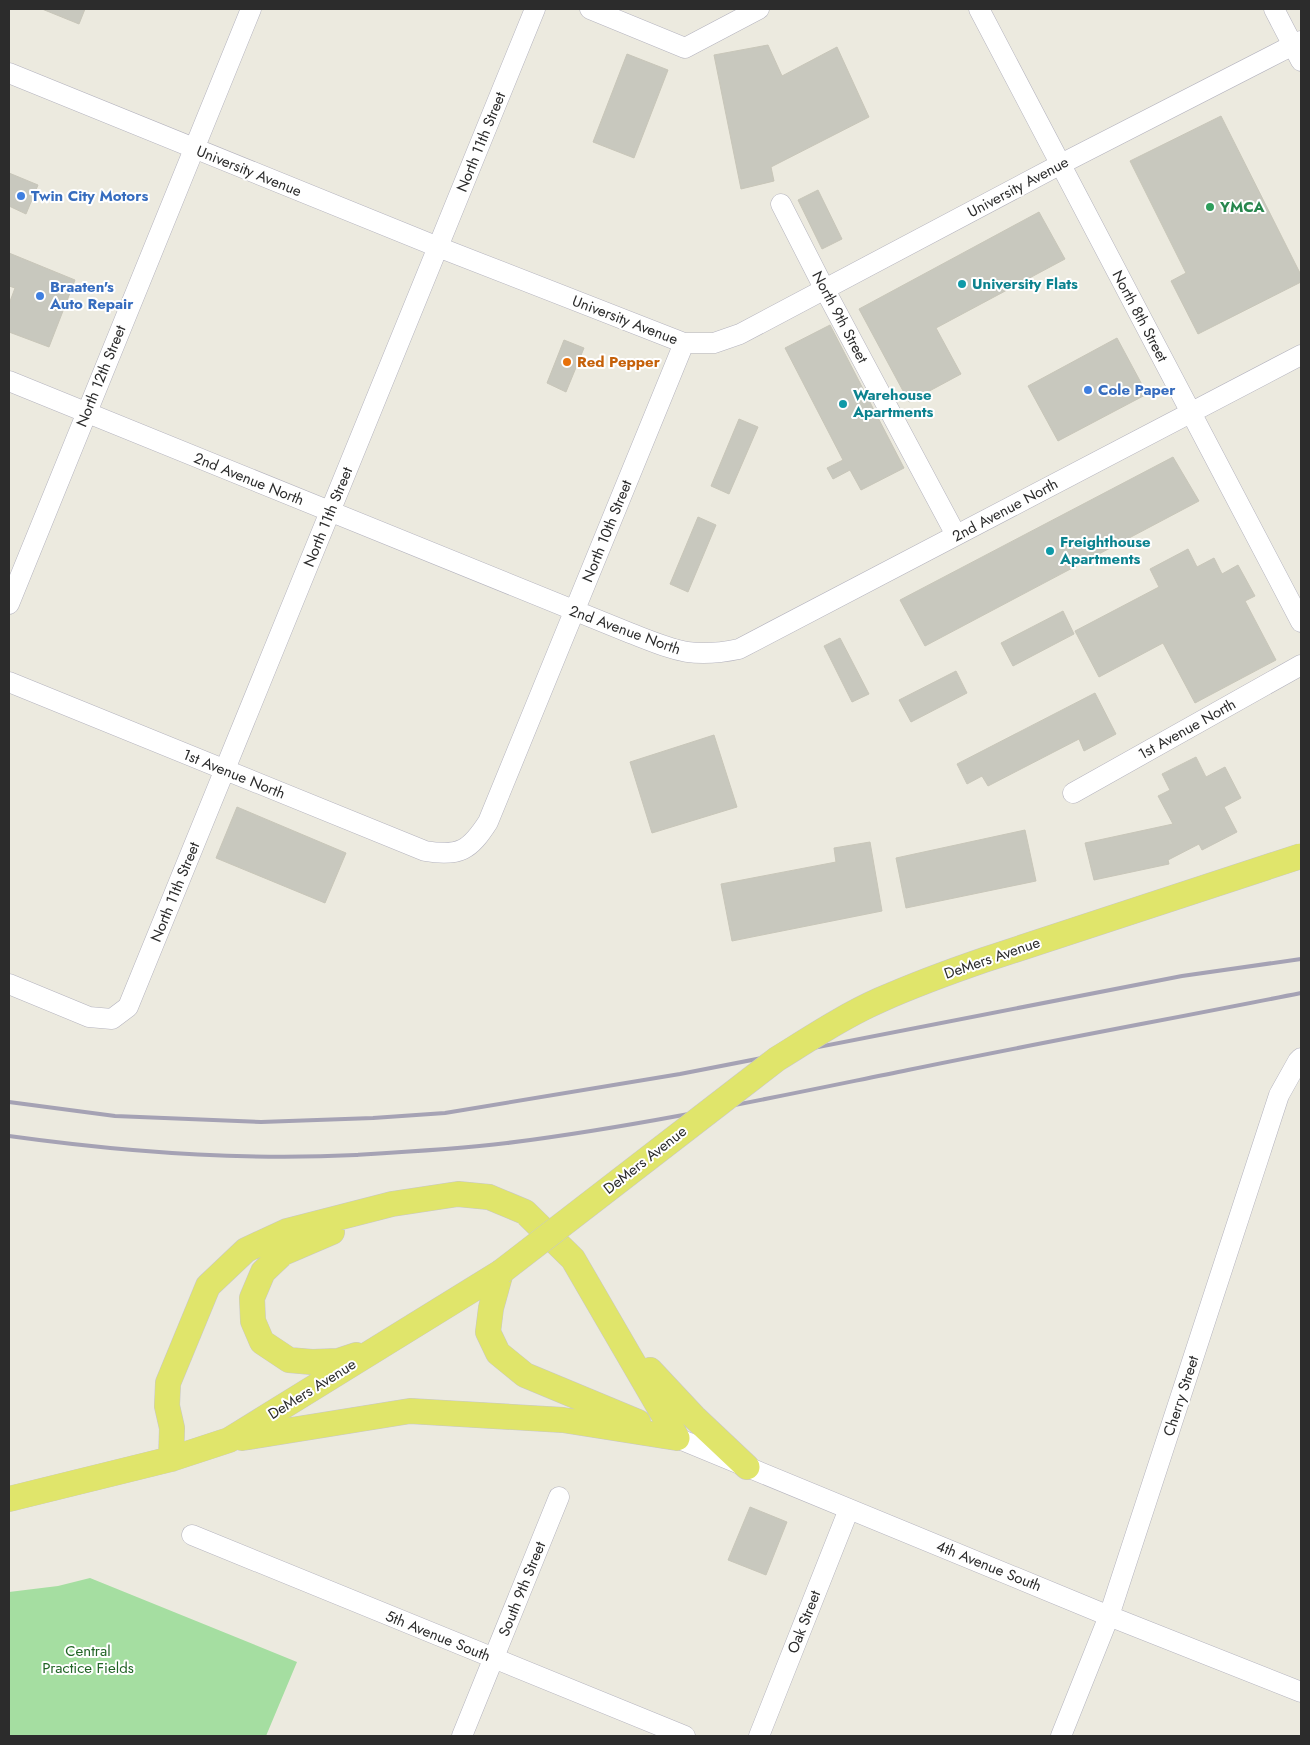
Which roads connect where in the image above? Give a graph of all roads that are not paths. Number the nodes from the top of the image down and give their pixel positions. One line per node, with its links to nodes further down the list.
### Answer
1 (251, 9): 9 (street, North 12th Street)
2 (536, 9): 12 (street, North 11th Street)
3 (590, 9): 4 (street)
4 (759, 9)
5 (979, 9): 10 (street, North 8th Street)
6 (1274, 9): 7 (street)
7 (1298, 49): 10 (street, University Avenue)
8 (9, 73): 9 (street, University Avenue)
9 (194, 148): 12 (street, University Avenue); 17 (street, North 12th Street)
10 (1061, 164): 13 (street, University Avenue); 18 (street, North 8th Street)
11 (781, 204): 13 (street, North 9th Street)
12 (438, 247): 14 (street, University Avenue); 19 (street, North 11th Street)
13 (825, 290): 14 (street, University Avenue); 20 (street, North 9th Street)
14 (684, 343): 22 (street, North 10th Street)
15 (1301, 355): 18 (street, 2nd Avenue North)
16 (9, 381): 17 (street, 2nd Avenue North)
17 (86, 413): 19 (street, 2nd Avenue North); 21 (street, North 12th Street)
18 (1191, 413): 20 (street, 2nd Avenue North); 23 (street, North 8th Street)
19 (330, 512): 22 (street, 2nd Avenue North); 26 (street, North 11th Street)
20 (956, 535): 22 (street, 2nd Avenue North)
21 (9, 604)
22 (574, 611): 28 (street, North 10th Street)
23 (1301, 622)
24 (1301, 665): 27 (street, 1st Avenue North)
25 (9, 682): 26 (street, 1st Avenue North)
26 (226, 770): 28 (street, 1st Avenue North); 30 (street, North 11th Street)
27 (1073, 794)
28 (461, 850)
29 (1301, 856): 33 (main road, DeMers Avenue, bridge)
30 (9, 984)
31 (1301, 1058): 44 (street, Cherry Street)
32 (392, 1204): 34 (main road); 35 (main road); 38 (main road)
33 (501, 1272): 35 (main road, DeMers Avenue); 36 (main road)
34 (611, 1324): 36 (main road); 39 (main road)
35 (380, 1348): 37 (main road, DeMers Avenue)
36 (678, 1438): 37 (main road); 39 (street, 4th Avenue South)
37 (229, 1440): 38 (main road, DeMers Avenue)
38 (172, 1459): 41 (main road, DeMers Avenue)
39 (747, 1467): 42 (street, 4th Avenue South)
40 (559, 1497): 45 (street, South 9th Street)
41 (9, 1499)
42 (849, 1509): 44 (street, 4th Avenue South); 49 (street, Oak Street)
43 (192, 1534): 45 (street, 5th Avenue South)
44 (1109, 1616): 46 (street, 4th Avenue South); 50 (street, Cherry Street)
45 (494, 1659): 47 (street, South 9th Street); 48 (street, 5th Avenue South)
46 (1301, 1692)
47 (462, 1736)
48 (684, 1736)
49 (759, 1736)
50 (1061, 1736)

